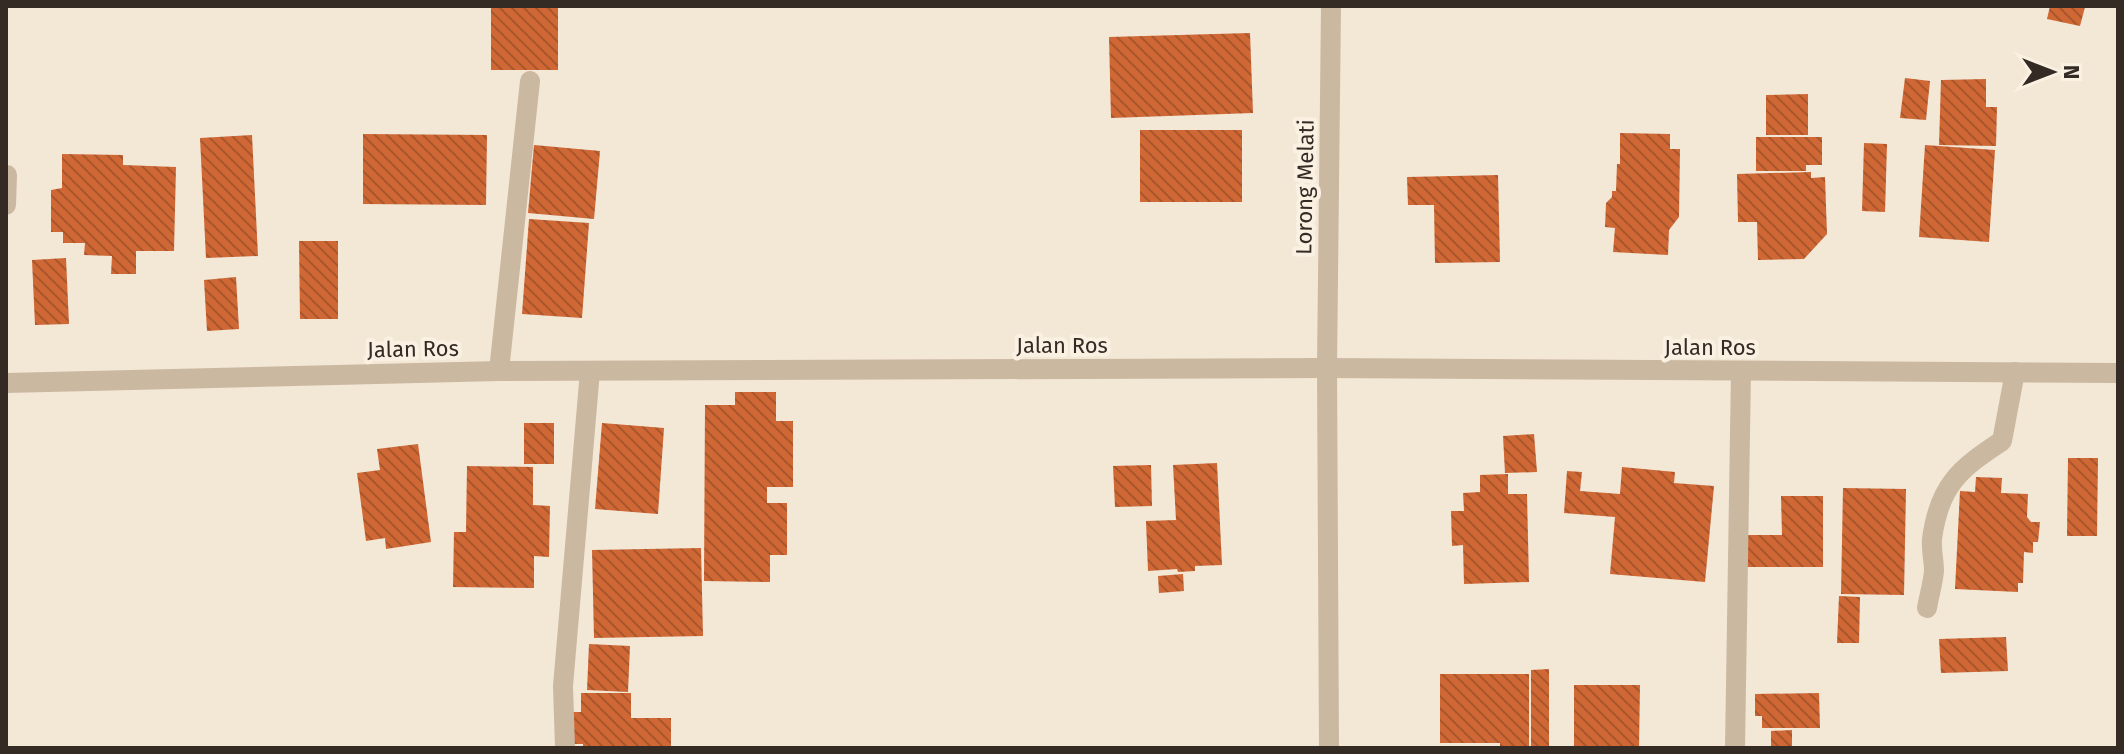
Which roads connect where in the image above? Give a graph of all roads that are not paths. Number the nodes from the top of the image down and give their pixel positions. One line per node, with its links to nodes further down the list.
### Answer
1 (1331, 6): 5 (street, Lorong Melati)
2 (530, 81): 6 (street)
3 (7, 175): 4 (street)
4 (6, 205)
5 (1327, 368): 7 (street, Jalan Ros); 8 (street, Jalan Ros); 14 (street, Lorong Melati)
6 (499, 371): 7 (street, Jalan Ros); 11 (street, Jalan Ros)
7 (590, 371): 13 (street)
8 (1741, 371): 9 (street, Jalan Ros); 15 (street)
9 (2015, 372): 10 (street, Jalan Ros); 12 (street)
10 (2118, 373)
11 (6, 383)
12 (1927, 608)
13 (565, 748)
14 (1329, 748)
15 (1735, 748)

